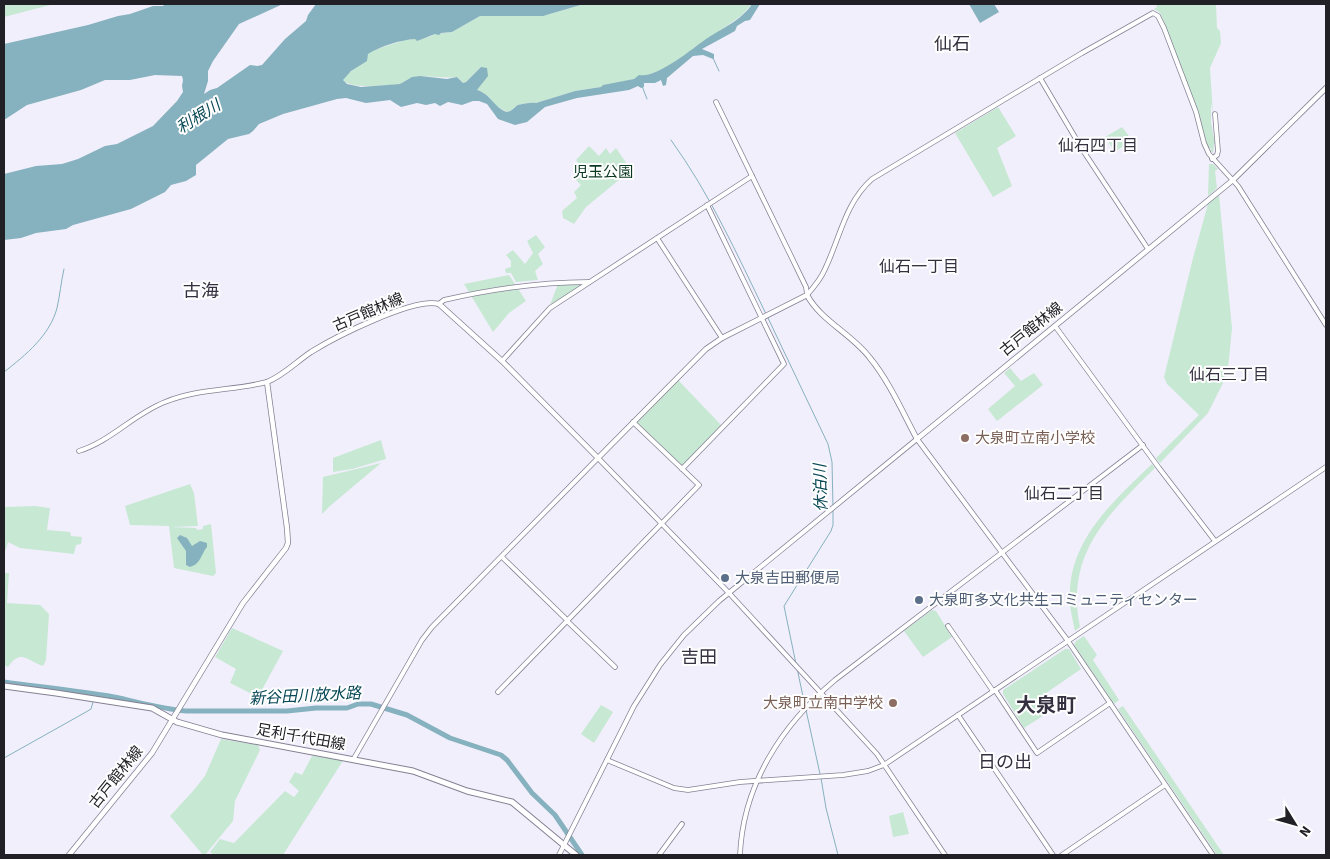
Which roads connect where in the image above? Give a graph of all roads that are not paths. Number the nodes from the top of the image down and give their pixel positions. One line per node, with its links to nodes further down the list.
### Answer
1 (1040, 78): 5 (street); 10 (street); 12 (street)
2 (1326, 88): 7 (main road, 古戸館林線)
3 (716, 102): 6 (street)
4 (1215, 114): 5 (street)
5 (1212, 159): 7 (street)
6 (752, 176): 8 (street); 12 (street)
7 (1233, 180): 10 (main road, 古戸館林線); 15 (street)
8 (708, 204): 9 (street); 14 (street)
9 (657, 238): 11 (street); 17 (street)
10 (1148, 249): 16 (main road, 古戸館林線)
11 (589, 282): 13 (street); 18 (street)
12 (807, 295): 14 (main road); 21 (main road)
13 (439, 304): 18 (main road); 19 (main road, 古戸館林線)
14 (763, 318): 17 (main road); 26 (street)
15 (1326, 325)
16 (1055, 326): 21 (main road, 古戸館林線); 22 (street)
17 (722, 338): 20 (main road)
18 (502, 361): 24 (main road)
19 (267, 382): 23 (street); 42 (main road, 古戸館林線)
20 (633, 422): 24 (main road); 26 (street)
21 (917, 439): 29 (street); 31 (street)
22 (1144, 445): 28 (street); 29 (street)
23 (79, 451)
24 (598, 458): 27 (street); 30 (street)
25 (1326, 467): 28 (street)
26 (682, 469): 27 (street)
27 (662, 524): 31 (street); 32 (street)
28 (1215, 541): 34 (street)
29 (1003, 553): 34 (street); 39 (street)
30 (502, 556): 32 (street); 43 (street)
31 (729, 593): 39 (street); 44 (street)
32 (567, 620): 35 (street); 38 (street)
33 (948, 626): 37 (street)
34 (1068, 641): 37 (street); 40 (street)
35 (614, 667)
36 (4, 686): 42 (main road, 足利千代田線)
37 (994, 691): 40 (street); 41 (street)
38 (498, 692)
39 (821, 692): 45 (street); 46 (street)
40 (1110, 703): 47 (street)
41 (958, 715): 45 (street); 56 (street)
42 (172, 719): 43 (main road, 足利千代田線); 50 (main road, 古戸館林線)
43 (353, 760): 49 (main road, 足利千代田線)
44 (607, 760): 46 (street); 49 (street)
45 (884, 765): 46 (street); 55 (street)
46 (756, 781): 54 (street)
47 (1165, 785): 57 (street); 58 (street)
48 (682, 824): 53 (street)
49 (566, 843): 51 (street); 52 (main road, 足利千代田線)
50 (69, 855)
51 (559, 855)
52 (576, 855)
53 (659, 855)
54 (740, 855)
55 (945, 855)
56 (1053, 855)
57 (1062, 855)
58 (1213, 855)

